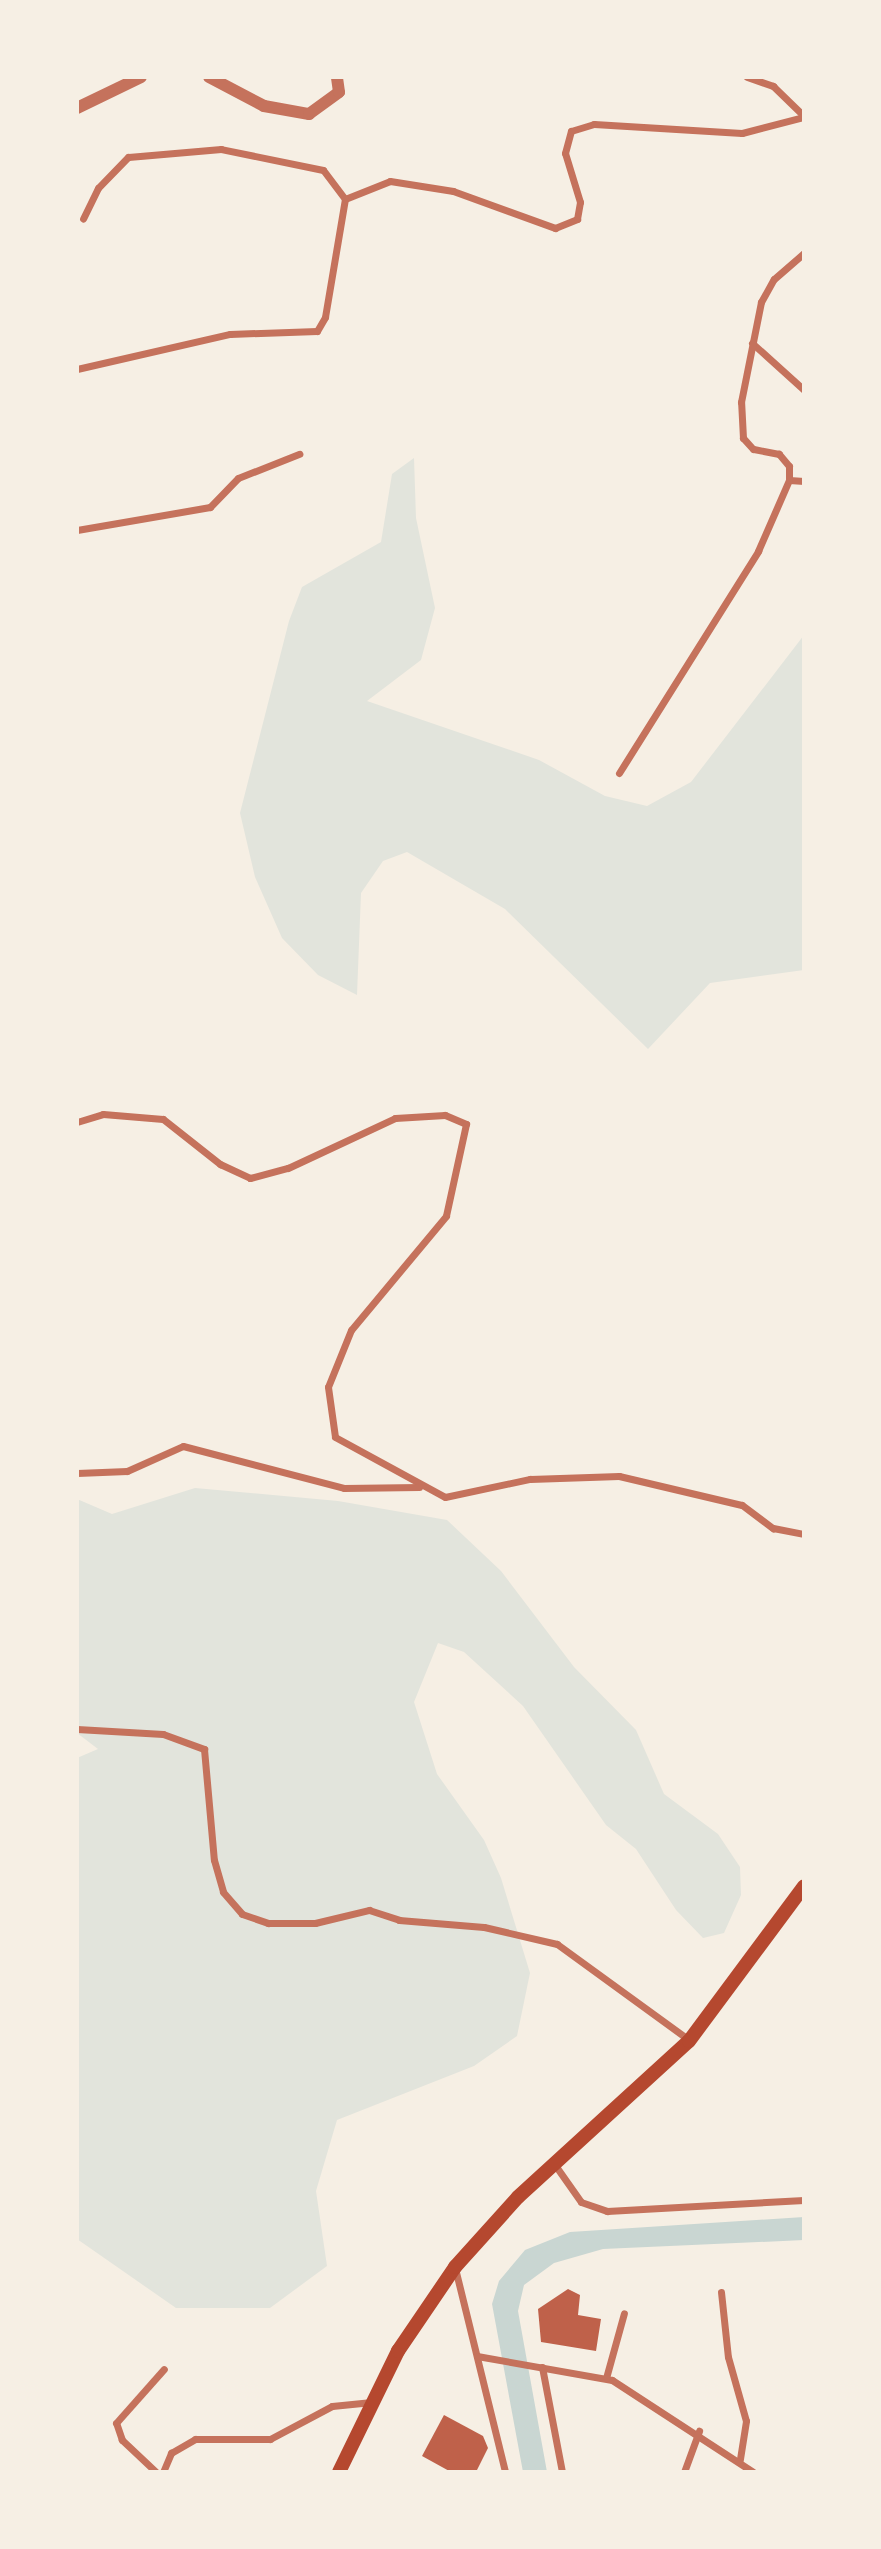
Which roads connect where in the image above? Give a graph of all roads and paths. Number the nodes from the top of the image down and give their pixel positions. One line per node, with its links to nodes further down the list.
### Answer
1 (141, 77): 5 (street)
2 (208, 77): 3 (street)
3 (337, 77)
4 (747, 77): 6 (street)
5 (77, 108)
6 (804, 116): 7 (street)
7 (345, 199): 8 (street); 11 (street)
8 (83, 219)
9 (804, 253): 10 (street)
10 (752, 343): 12 (street); 14 (street)
11 (77, 369)
12 (804, 390)
13 (299, 454): 16 (street)
14 (789, 480): 15 (street); 17 (street)
15 (804, 481)
16 (77, 530)
17 (619, 773)
18 (77, 1122): 20 (street)
19 (77, 1473): 20 (street)
20 (419, 1487): 21 (street)
21 (804, 1534)
22 (77, 1729): 24 (street)
23 (804, 1886): 24 (main road)
24 (689, 2040): 25 (main road)
25 (555, 2165): 26 (street); 27 (main road)
26 (804, 2200)
27 (455, 2267): 30 (street); 34 (main road)
28 (721, 2292): 36 (street)
29 (624, 2313): 33 (street)
30 (477, 2356): 31 (street); 40 (street)
31 (542, 2367): 33 (street); 41 (street)
32 (164, 2369): 37 (street)
33 (606, 2378): 35 (street)
34 (373, 2402): 38 (street); 39 (main road)
35 (699, 2431): 36 (street); 42 (street)
36 (740, 2460): 43 (street)
37 (156, 2472)
38 (163, 2472)
39 (339, 2472)
40 (505, 2472)
41 (562, 2472)
42 (684, 2472)
43 (753, 2472)

